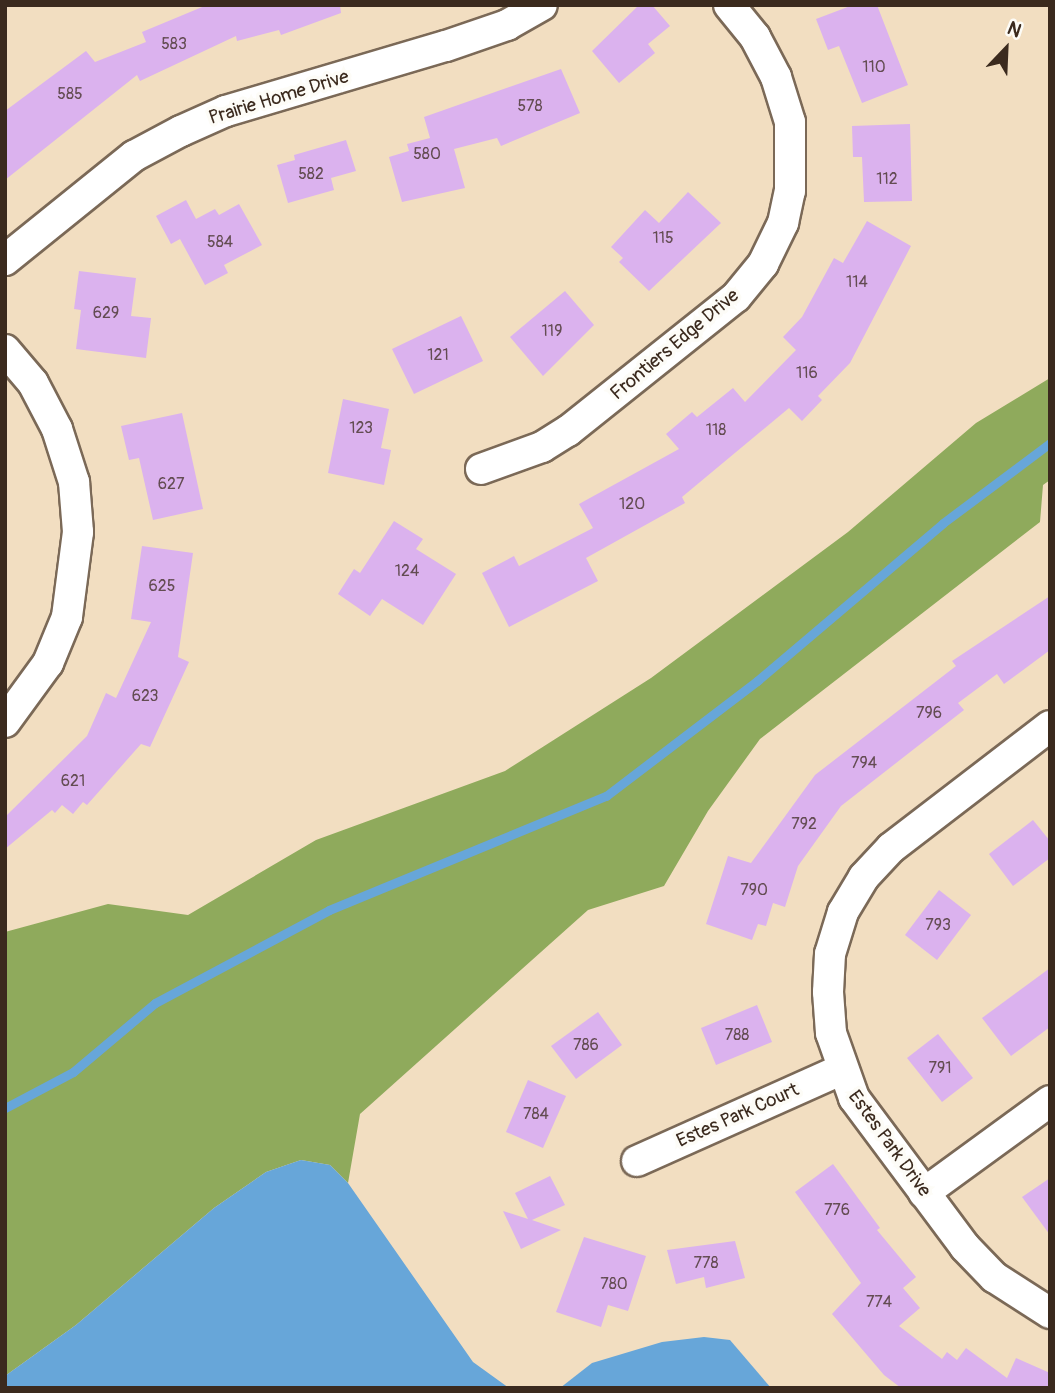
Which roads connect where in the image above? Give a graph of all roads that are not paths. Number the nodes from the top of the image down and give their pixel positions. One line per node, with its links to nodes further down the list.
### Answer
1 (542, 5): 3 (street, Prairie Home Drive)
2 (729, 5): 5 (street, Frontiers Edge Drive)
3 (5, 260)
4 (5, 350): 6 (street)
5 (481, 469)
6 (5, 722)
7 (1050, 726): 8 (street, Estes Park Drive)
8 (840, 1070): 10 (street, Estes Park Court); 11 (street, Estes Park Drive)
9 (1050, 1101): 11 (street)
10 (637, 1161)
11 (924, 1193): 12 (street, Estes Park Drive)
12 (1050, 1314)

